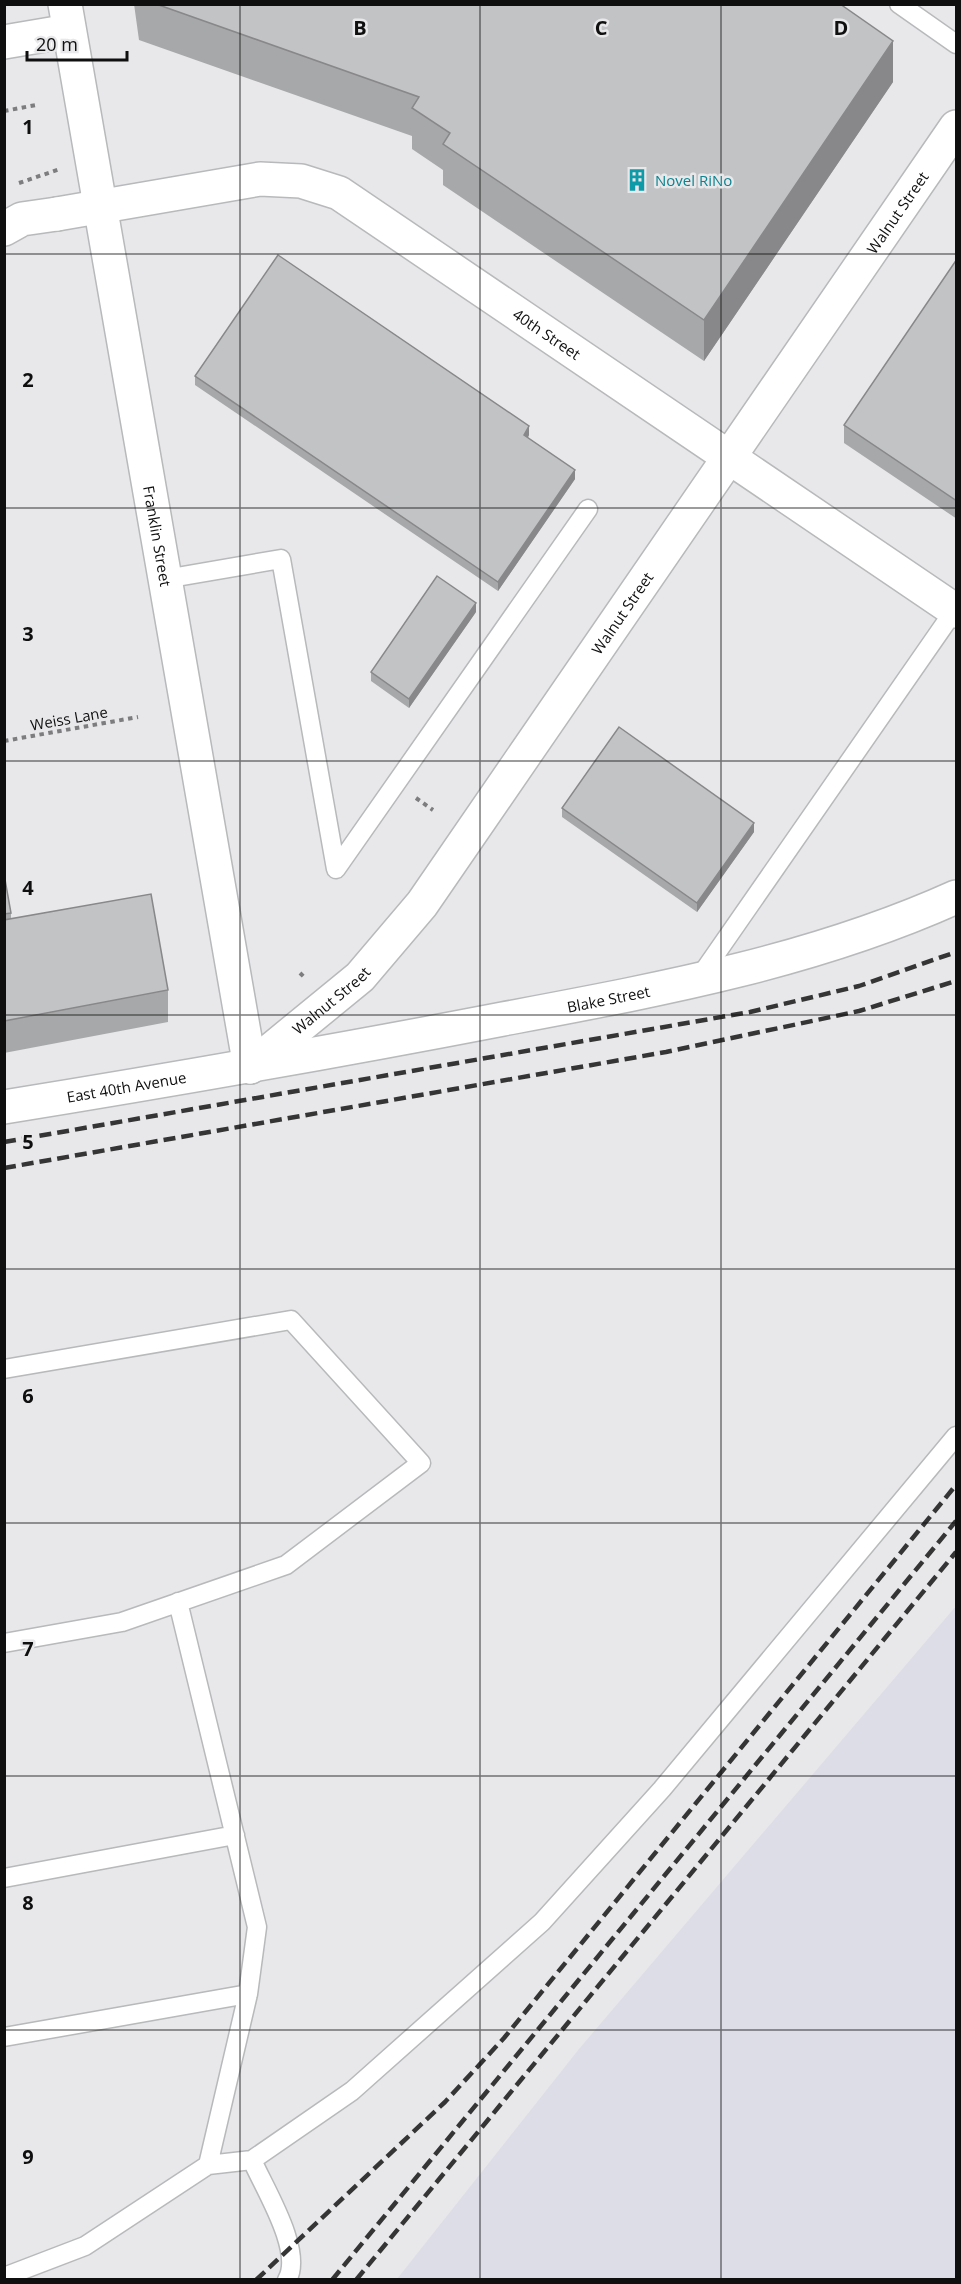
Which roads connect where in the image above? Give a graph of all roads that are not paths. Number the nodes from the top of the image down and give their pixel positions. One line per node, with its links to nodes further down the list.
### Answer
1 (898, 4): 4 (lane)
2 (67, 18): 3 (street); 6 (street, Franklin Street)
3 (4, 42)
4 (957, 44)
5 (957, 127): 8 (street, Walnut Street)
6 (102, 206): 7 (street, 40th Street); 8 (street, 40th Street); 10 (street, Franklin Street)
7 (4, 229)
8 (729, 457): 11 (street, 40th Street); 14 (street, Walnut Street)
9 (588, 509): 10 (lane)
10 (165, 579): 14 (street, Franklin Street)
11 (956, 610): 13 (lane)
12 (957, 897): 13 (street, Blake Street)
13 (696, 982): 14 (street, Blake Street)
14 (250, 1067): 15 (street, East 40th Avenue)
15 (4, 1107)
16 (4, 1370): 18 (lane)
17 (957, 1436): 24 (lane)
18 (178, 1602): 19 (lane); 20 (lane)
19 (4, 1643)
20 (235, 1835): 21 (lane); 22 (lane)
21 (4, 1878)
22 (248, 1994): 23 (lane); 25 (lane)
23 (4, 2037)
24 (252, 2160): 25 (lane); 27 (lane)
25 (208, 2165): 26 (lane)
26 (4, 2277)
27 (287, 2280)

